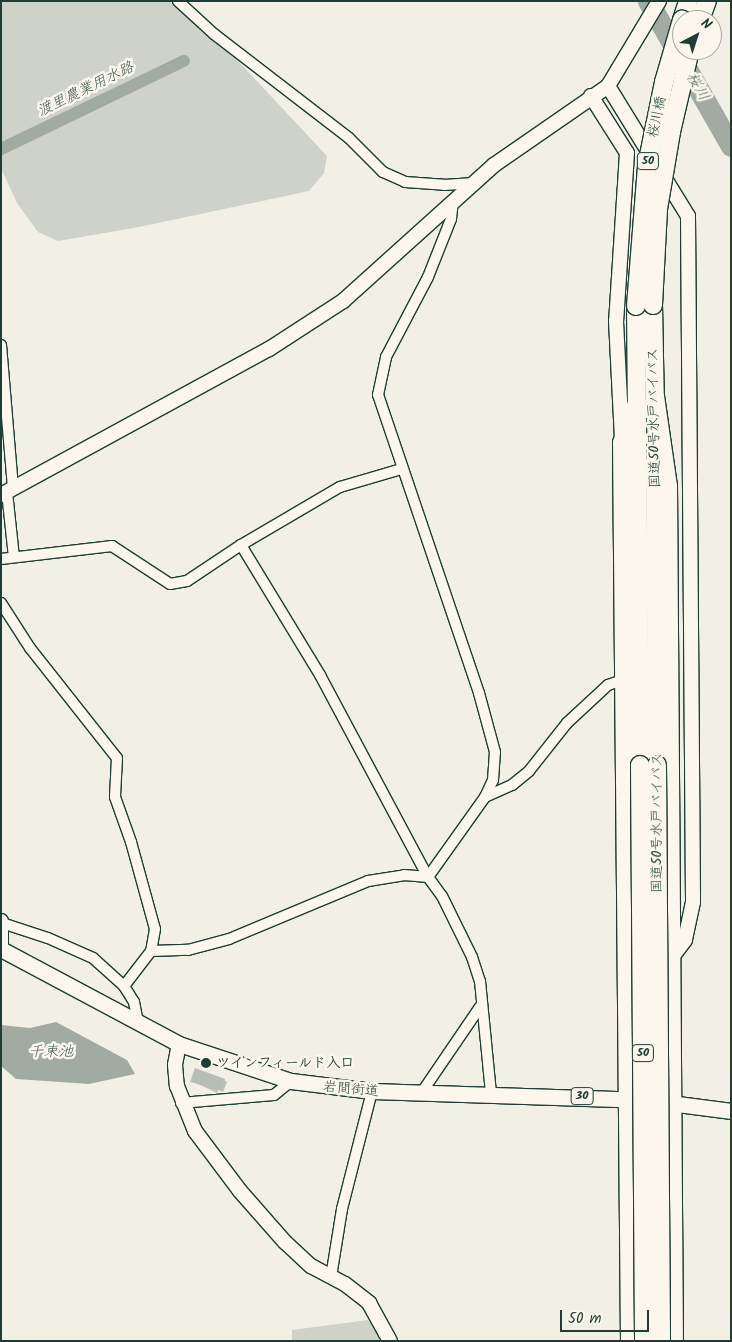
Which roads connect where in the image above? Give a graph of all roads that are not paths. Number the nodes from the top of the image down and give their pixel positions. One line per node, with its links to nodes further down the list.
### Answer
1 (178, 1): 7 (street)
2 (659, 1): 5 (street)
3 (672, 54): 9 (highway, 桜川橋 / 50, bridge)
4 (688, 60): 9 (highway, 桜川橋 / 50, bridge)
5 (608, 86): 6 (street); 28 (street)
6 (591, 96): 7 (street); 13 (street)
7 (474, 182): 8 (street)
8 (453, 201): 14 (street); 15 (street)
9 (644, 305): 11 (highway, 国道50号水戸バイパス / 50); 12 (highway, 国道50号水戸バイパス / 50)
10 (1, 345): 15 (street)
11 (655, 396): 21 (highway, 国道50号水戸バイパス / 50); 28 (highway)
12 (637, 403): 13 (highway); 21 (highway, 国道50号水戸バイパス / 50)
13 (622, 443): 20 (highway)
14 (401, 469): 16 (street); 22 (street)
15 (7, 491): 17 (street)
16 (241, 545): 17 (street); 23 (street)
17 (14, 557): 18 (street)
18 (1, 560)
19 (1, 603): 27 (street)
20 (625, 679): 22 (street); 37 (highway)
21 (649, 765): 44 (highway, 国道50号水戸バイパス / 50, bridge); 45 (highway, 国道50号水戸バイパス / 50, bridge)
22 (485, 797): 23 (street)
23 (428, 877): 27 (street); 30 (street)
24 (1, 922): 25 (street); 29 (street)
25 (1, 944)
26 (1, 949): 31 (main road, 岩間街道 / 30)
27 (151, 951): 29 (street)
28 (672, 957): 39 (highway)
29 (124, 986): 31 (street)
30 (480, 1007): 35 (street); 36 (street)
31 (138, 1023): 32 (main road, 岩間街道 / 30)
32 (179, 1044): 33 (main road, 岩間街道 / 30); 38 (street)
33 (291, 1081): 34 (main road, 岩間街道 / 30); 38 (street)
34 (372, 1091): 35 (main road, 岩間街道 / 30); 41 (street)
35 (422, 1092): 36 (main road, 岩間街道 / 30)
36 (491, 1093): 37 (main road, 岩間街道 / 30)
37 (630, 1099): 39 (main road, 岩間街道 / 30); 43 (highway)
38 (181, 1103): 41 (street)
39 (670, 1103): 40 (main road, 岩間街道 / 30); 46 (highway)
40 (731, 1111)
41 (331, 1277): 42 (street)
42 (390, 1341)
43 (630, 1341)
44 (644, 1341)
45 (661, 1341)
46 (674, 1341)

